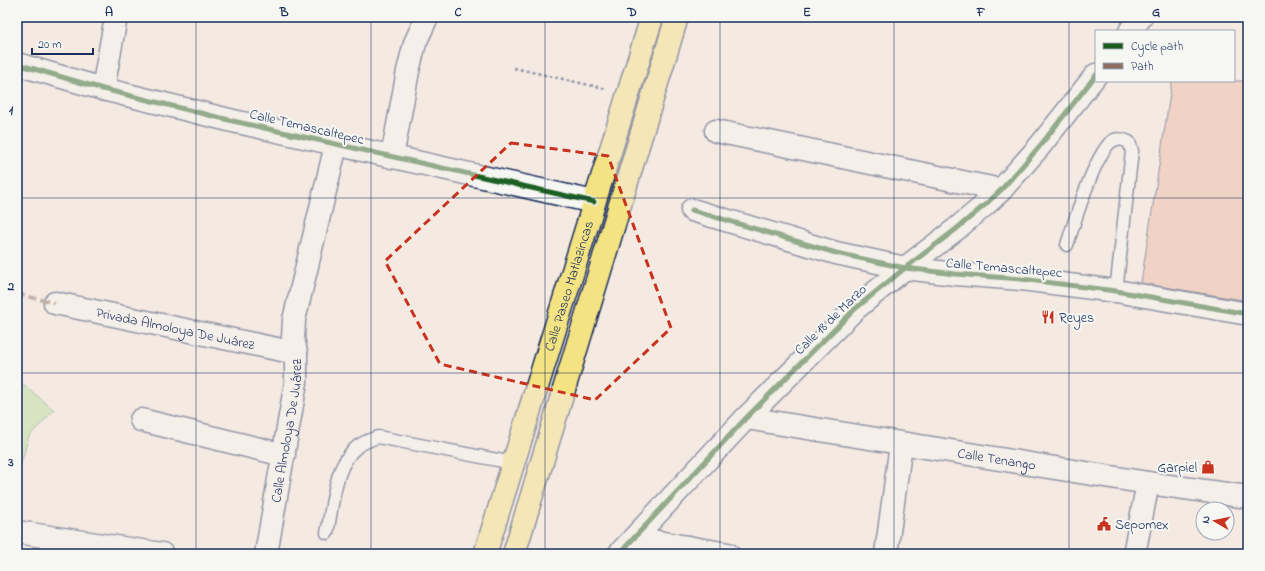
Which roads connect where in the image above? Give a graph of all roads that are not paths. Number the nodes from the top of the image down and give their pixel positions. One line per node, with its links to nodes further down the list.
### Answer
1 (116, 17): 9 (street)
2 (427, 17): 12 (street)
3 (652, 17): 14 (highway, Calle Paseo Matlazincas)
4 (677, 17): 37 (highway, Calle Paseo Matlazincas)
5 (1141, 17): 6 (street)
6 (1131, 30)
7 (17, 64): 9 (street, Calle Temascaltepec)
8 (1095, 76): 13 (street, Calle 18 de Marzo)
9 (103, 89): 11 (street, Calle Temascaltepec)
10 (716, 131): 13 (street)
11 (336, 145): 12 (street, Calle Temascaltepec); 21 (street, Calle Almoloya De Juárez)
12 (392, 157): 14 (street, Calle Temascaltepec)
13 (1001, 190): 17 (street, Calle 18 de Marzo)
14 (594, 202): 26 (highway, Calle Paseo Matlazincas)
15 (692, 210): 17 (street, Calle Temascaltepec)
16 (1067, 245): 18 (lane)
17 (905, 268): 18 (street, Calle Temascaltepec); 22 (street, Calle 18 de Marzo)
18 (1116, 291): 20 (street, Calle Temascaltepec)
19 (55, 303): 21 (street, Privada Almoloya De Juárez)
20 (1248, 314)
21 (296, 353): 25 (street, Calle Almoloya De Juárez)
22 (746, 418): 24 (street, Calle Tenango); 31 (street, Calle 18 de Marzo)
23 (141, 420): 25 (street)
24 (901, 444): 27 (street, Calle Tenango); 40 (street)
25 (284, 455): 35 (street, Calle Almoloya De Juárez)
26 (513, 462): 30 (lane); 36 (highway, Calle Paseo Matlazincas)
27 (1148, 483): 28 (street, Calle Tenango); 41 (street)
28 (1248, 497)
29 (17, 532): 32 (street)
30 (327, 533)
31 (635, 538): 38 (street, Calle 18 de Marzo); 39 (street)
32 (94, 548): 33 (street)
33 (132, 551): 34 (street)
34 (162, 554)
35 (266, 554)
36 (485, 554)
37 (514, 554)
38 (619, 554)
39 (728, 554)
40 (886, 554)
41 (1134, 554)

